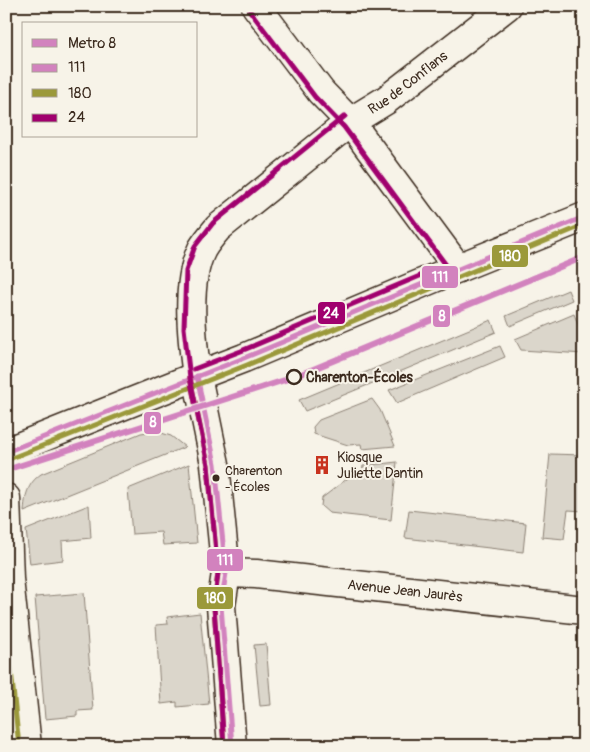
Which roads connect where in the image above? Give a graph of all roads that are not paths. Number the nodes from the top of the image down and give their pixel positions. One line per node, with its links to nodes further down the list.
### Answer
1 (256, 6): 3 (street)
2 (507, 6): 3 (street, Rue de Conflans)
3 (350, 122): 5 (street); 6 (street, Rue de Conflans)
4 (584, 217): 5 (street)
5 (458, 268): 6 (street)
6 (196, 376): 7 (street); 9 (street, Rue de Conflans)
7 (6, 452)
8 (6, 498): 11 (street)
9 (226, 573): 10 (street, Avenue Jean Jaurès); 12 (street, Rue de Conflans)
10 (584, 610)
11 (27, 746)
12 (232, 746)

